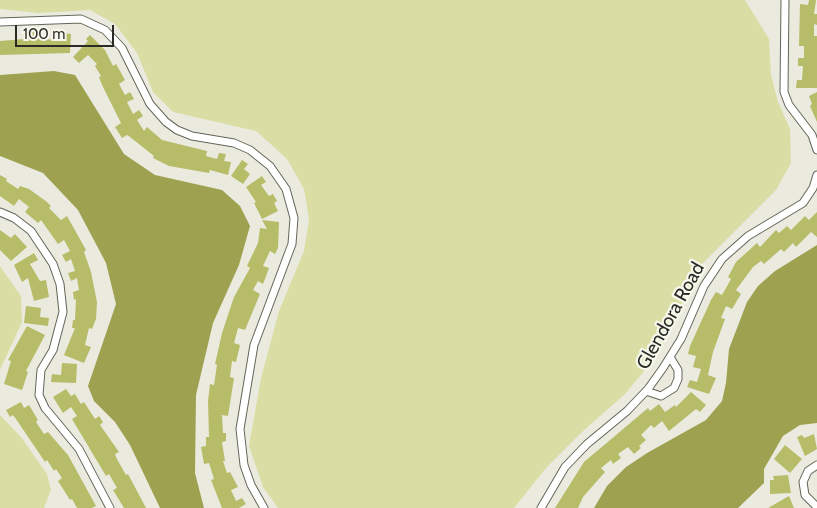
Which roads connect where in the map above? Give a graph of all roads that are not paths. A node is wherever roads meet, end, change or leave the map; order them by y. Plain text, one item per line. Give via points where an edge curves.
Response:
1 (785, 0) edge
2 (0, 22) edge
3 (817, 150) edge
4 (816, 180) edge
5 (0, 212) edge
6 (670, 357) junction
7 (646, 392) junction
8 (817, 465) edge
9 (817, 507) edge
10 (110, 508) edge
11 (264, 508) edge
12 (541, 508) edge

1 - 3 street via 784,92 789,105 812,135
2 - 11 street via 81,19 105,30 122,48 150,104 166,122 192,136 234,143 250,150 270,166 286,189 294,218 292,244 254,345 240,429 250,485
4 - 6 street, Glendora Road via 802,203 748,236 722,259 704,286
5 - 10 street via 31,231 53,264 60,284 63,312 53,350 41,370 39,395 45,408 79,450
6 - 7 street, Glendora Road
6 - 7 street via 678,370 674,388 661,396
7 - 12 street, Glendora Road via 575,455
8 - 9 street via 805,474 803,486 807,497

